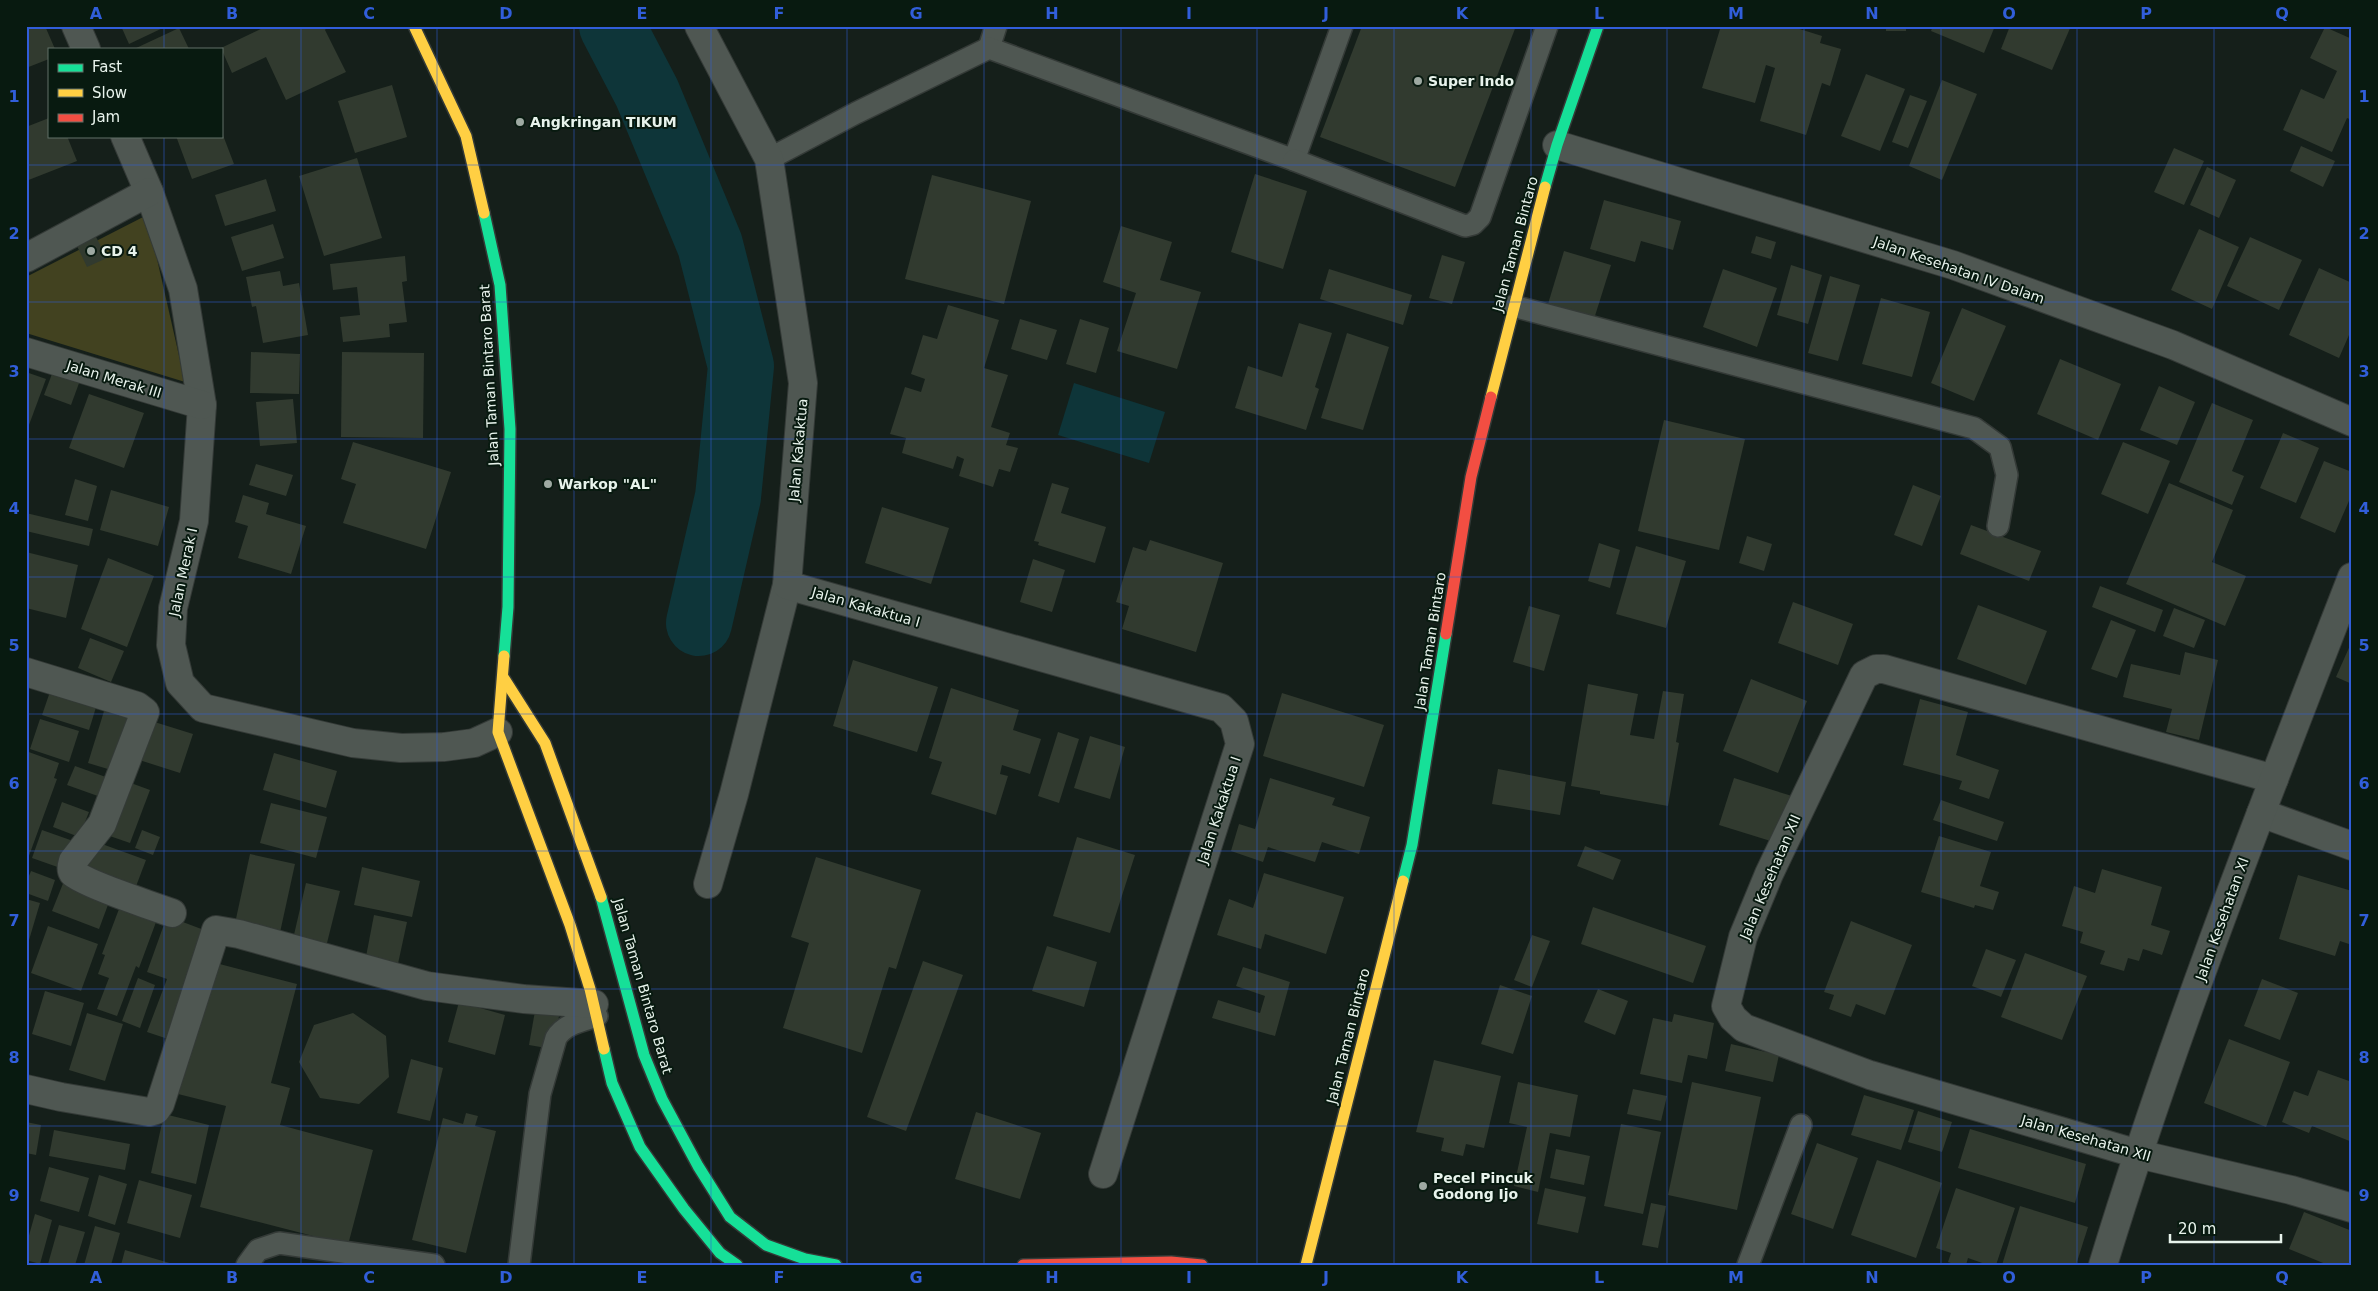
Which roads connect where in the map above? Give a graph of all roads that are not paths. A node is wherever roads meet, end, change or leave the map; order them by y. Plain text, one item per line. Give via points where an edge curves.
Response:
1 (76, 26) edge
2 (414, 26) edge
3 (699, 26) edge
4 (996, 26) edge
5 (1547, 26) edge
6 (1598, 26) edge
7 (1335, 29) edge
8 (86, 48) edge
9 (989, 48) junction
10 (126, 138) edge
11 (1557, 145) junction
12 (776, 155) junction
13 (1294, 160) junction
14 (149, 192) junction
15 (26, 258) edge
16 (1513, 306) junction
17 (26, 352) edge
18 (202, 405) junction
19 (2352, 422) edge
20 (1998, 526) dead end
21 (2352, 577) edge
22 (787, 585) junction
23 (26, 672) edge
24 (503, 677) junction
25 (498, 732) junction
26 (2274, 779) junction
27 (2261, 813) junction
28 (2352, 846) edge
29 (708, 884) dead end
30 (172, 913) dead end
31 (593, 1003) junction
32 (26, 1089) edge
33 (1801, 1125) dead end
34 (2138, 1154) junction
35 (1103, 1174) dead end
36 (2352, 1208) edge
37 (1171, 1263) edge
38 (248, 1265) edge
39 (434, 1265) edge
40 (519, 1265) edge
41 (737, 1265) edge
42 (836, 1265) edge
43 (1023, 1265) edge
44 (1202, 1265) edge
45 (1306, 1265) edge
46 (1748, 1265) edge
47 (2103, 1265) edge

1 - 8 street
2 - 24 street, Jalan Taman Bintaro Barat via 466,136 500,284 510,429 508,607
3 - 12 street, Jalan Kakaktua
4 - 9 lane
5 - 13 lane via 1480,217 1473,224 1465,226
6 - 11 street, Jalan Taman Bintaro
7 - 13 lane
9 - 12 lane
9 - 13 lane
10 - 14 street, Jalan Merak I
11 - 16 street, Jalan Taman Bintaro
11 - 19 street, Jalan Kesehatan IV Dalam via 1953,265 2173,345
12 - 22 street, Jalan Kakaktua via 803,383
14 - 15 street
14 - 18 street, Jalan Merak I via 183,289
16 - 20 lane via 1974,428 2000,448 2008,475
16 - 45 street, Jalan Taman Bintaro via 1471,477 1412,845
17 - 18 street, Jalan Merak III
18 - 25 street, Jalan Merak I via 194,521 172,608 171,645 180,683 203,708 353,743 401,748 444,747 474,743
21 - 26 street, Jalan Kesehatan XI
22 - 29 street, Jalan Kakaktua
22 - 35 street, Jalan Kakaktua I via 1220,708 1234,721 1240,744
23 - 30 street via 137,706 145,712 102,824 71,868 73,874 87,881
24 - 25 street, Jalan Taman Bintaro Barat
24 - 42 street, Jalan Taman Bintaro Barat via 545,743 605,908 644,1054 662,1099 702,1173 730,1217 766,1245 805,1259
25 - 31 street, Jalan Taman Bintaro Barat via 550,868
26 - 27 street, Jalan Kesehatan XI
26 - 34 street, Jalan Kesehatan XII via 1876,669 1864,675 1847,708 1769,874 1744,937 1726,1006 1744,1028 1870,1075
27 - 28 street
27 - 34 street, Jalan Kesehatan XI
31 - 32 street via 524,999 427,986 216,930 156,1110 149,1112
31 - 40 lane via 560,1031 540,1094
31 - 41 street, Jalan Taman Bintaro Barat via 612,1083 640,1147 720,1253
33 - 46 lane
34 - 36 street, Jalan Kesehatan XII
34 - 47 street, Jalan Kesehatan XI
37 - 43 street
37 - 44 street
38 - 39 lane via 258,1250 279,1243

